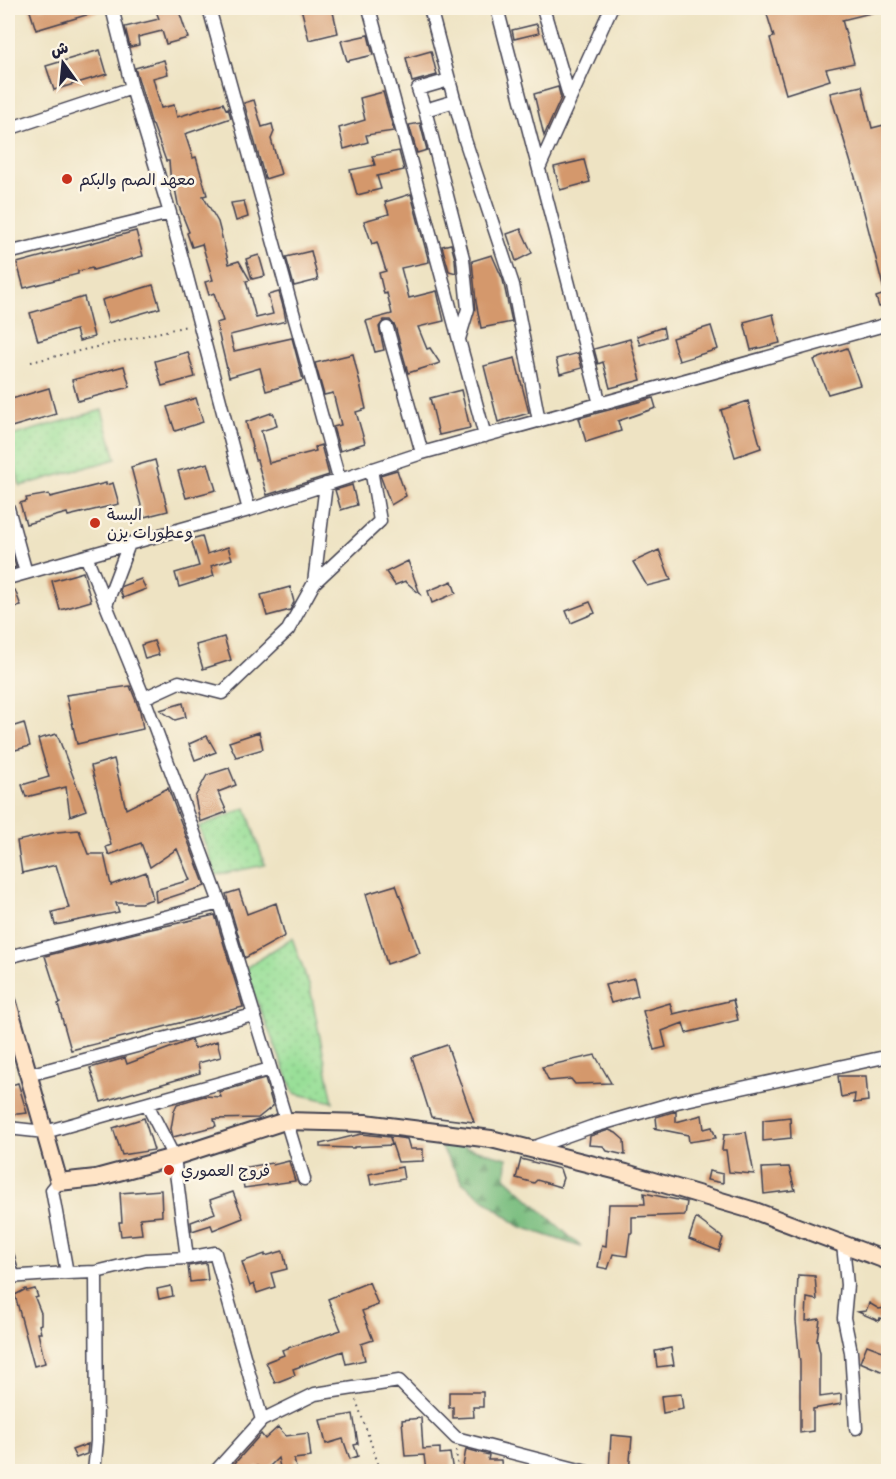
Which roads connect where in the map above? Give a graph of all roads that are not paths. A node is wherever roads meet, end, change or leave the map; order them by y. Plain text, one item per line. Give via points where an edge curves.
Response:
1 (112, 8) edge
2 (209, 8) edge
3 (369, 8) edge
4 (430, 8) edge
5 (496, 8) edge
6 (543, 8) edge
7 (610, 8) edge
8 (449, 80) junction
9 (132, 88) junction
10 (570, 99) junction
11 (455, 101) junction
12 (425, 110) junction
13 (8, 129) edge
14 (539, 168) junction
15 (170, 213) junction
16 (8, 253) edge
17 (888, 324) edge
18 (387, 328) dead end
19 (459, 340) junction
20 (600, 404) junction
21 (539, 421) junction
22 (485, 436) junction
23 (422, 453) junction
24 (371, 469) junction
25 (339, 479) junction
26 (326, 484) junction
27 (8, 508) edge
28 (249, 510) junction
29 (129, 544) junction
30 (86, 556) junction
31 (26, 573) junction
32 (8, 578) edge
33 (314, 583) junction
34 (106, 605) junction
35 (144, 698) junction
36 (220, 903) junction
37 (8, 957) edge
38 (8, 1003) edge
39 (253, 1015) junction
40 (880, 1058) dead end
41 (270, 1069) junction
42 (28, 1075) junction
43 (147, 1104) junction
44 (285, 1121) junction
45 (8, 1128) edge
46 (45, 1132) junction
47 (529, 1149) junction
48 (174, 1157) junction
49 (304, 1179) dead end
50 (59, 1182) junction
51 (843, 1244) junction
52 (8, 1257) edge
53 (186, 1257) junction
54 (888, 1261) edge
55 (96, 1272) junction
56 (67, 1273) junction
57 (10, 1277) edge
58 (262, 1420) junction
59 (856, 1428) dead end
60 (94, 1472) edge
61 (215, 1472) edge
62 (587, 1472) edge

1 - 9 street
2 - 25 street
3 - 19 street
4 - 8 street
5 - 14 street
6 - 10 street
7 - 10 street
8 - 11 street
8 - 12 street via 417,89
9 - 13 street
9 - 15 street
10 - 14 street
11 - 12 street
11 - 21 street via 513,285
12 - 19 street via 464,258 468,309
14 - 20 street
15 - 16 street
15 - 28 street
17 - 20 street
18 - 23 street
19 - 22 street
20 - 21 street
21 - 22 street
22 - 23 street
23 - 24 street
24 - 25 street
24 - 33 street via 380,520
25 - 26 street
26 - 28 street
26 - 33 street
27 - 31 street
28 - 29 street
29 - 30 street
29 - 34 street
30 - 31 street
30 - 34 street
31 - 32 street
33 - 35 street via 288,630 222,693 179,682
34 - 35 street
35 - 36 street
36 - 37 street
36 - 39 street
38 - 42 street
39 - 41 street
39 - 42 street
40 - 47 street via 677,1102
41 - 43 street
41 - 44 street
42 - 46 street
43 - 46 street
43 - 48 street
44 - 47 street via 365,1123 491,1139
44 - 48 street
44 - 49 street
45 - 46 street
46 - 50 street
47 - 51 street via 755,1211
48 - 50 street via 96,1178
48 - 53 street
50 - 56 street via 52,1190
51 - 54 street
51 - 59 street via 847,1286 844,1318
52 - 57 street
53 - 55 street via 146,1260
53 - 58 street via 215,1253
55 - 56 street
55 - 60 street
56 - 57 street
58 - 61 street
58 - 62 street via 315,1394 399,1381 456,1438

